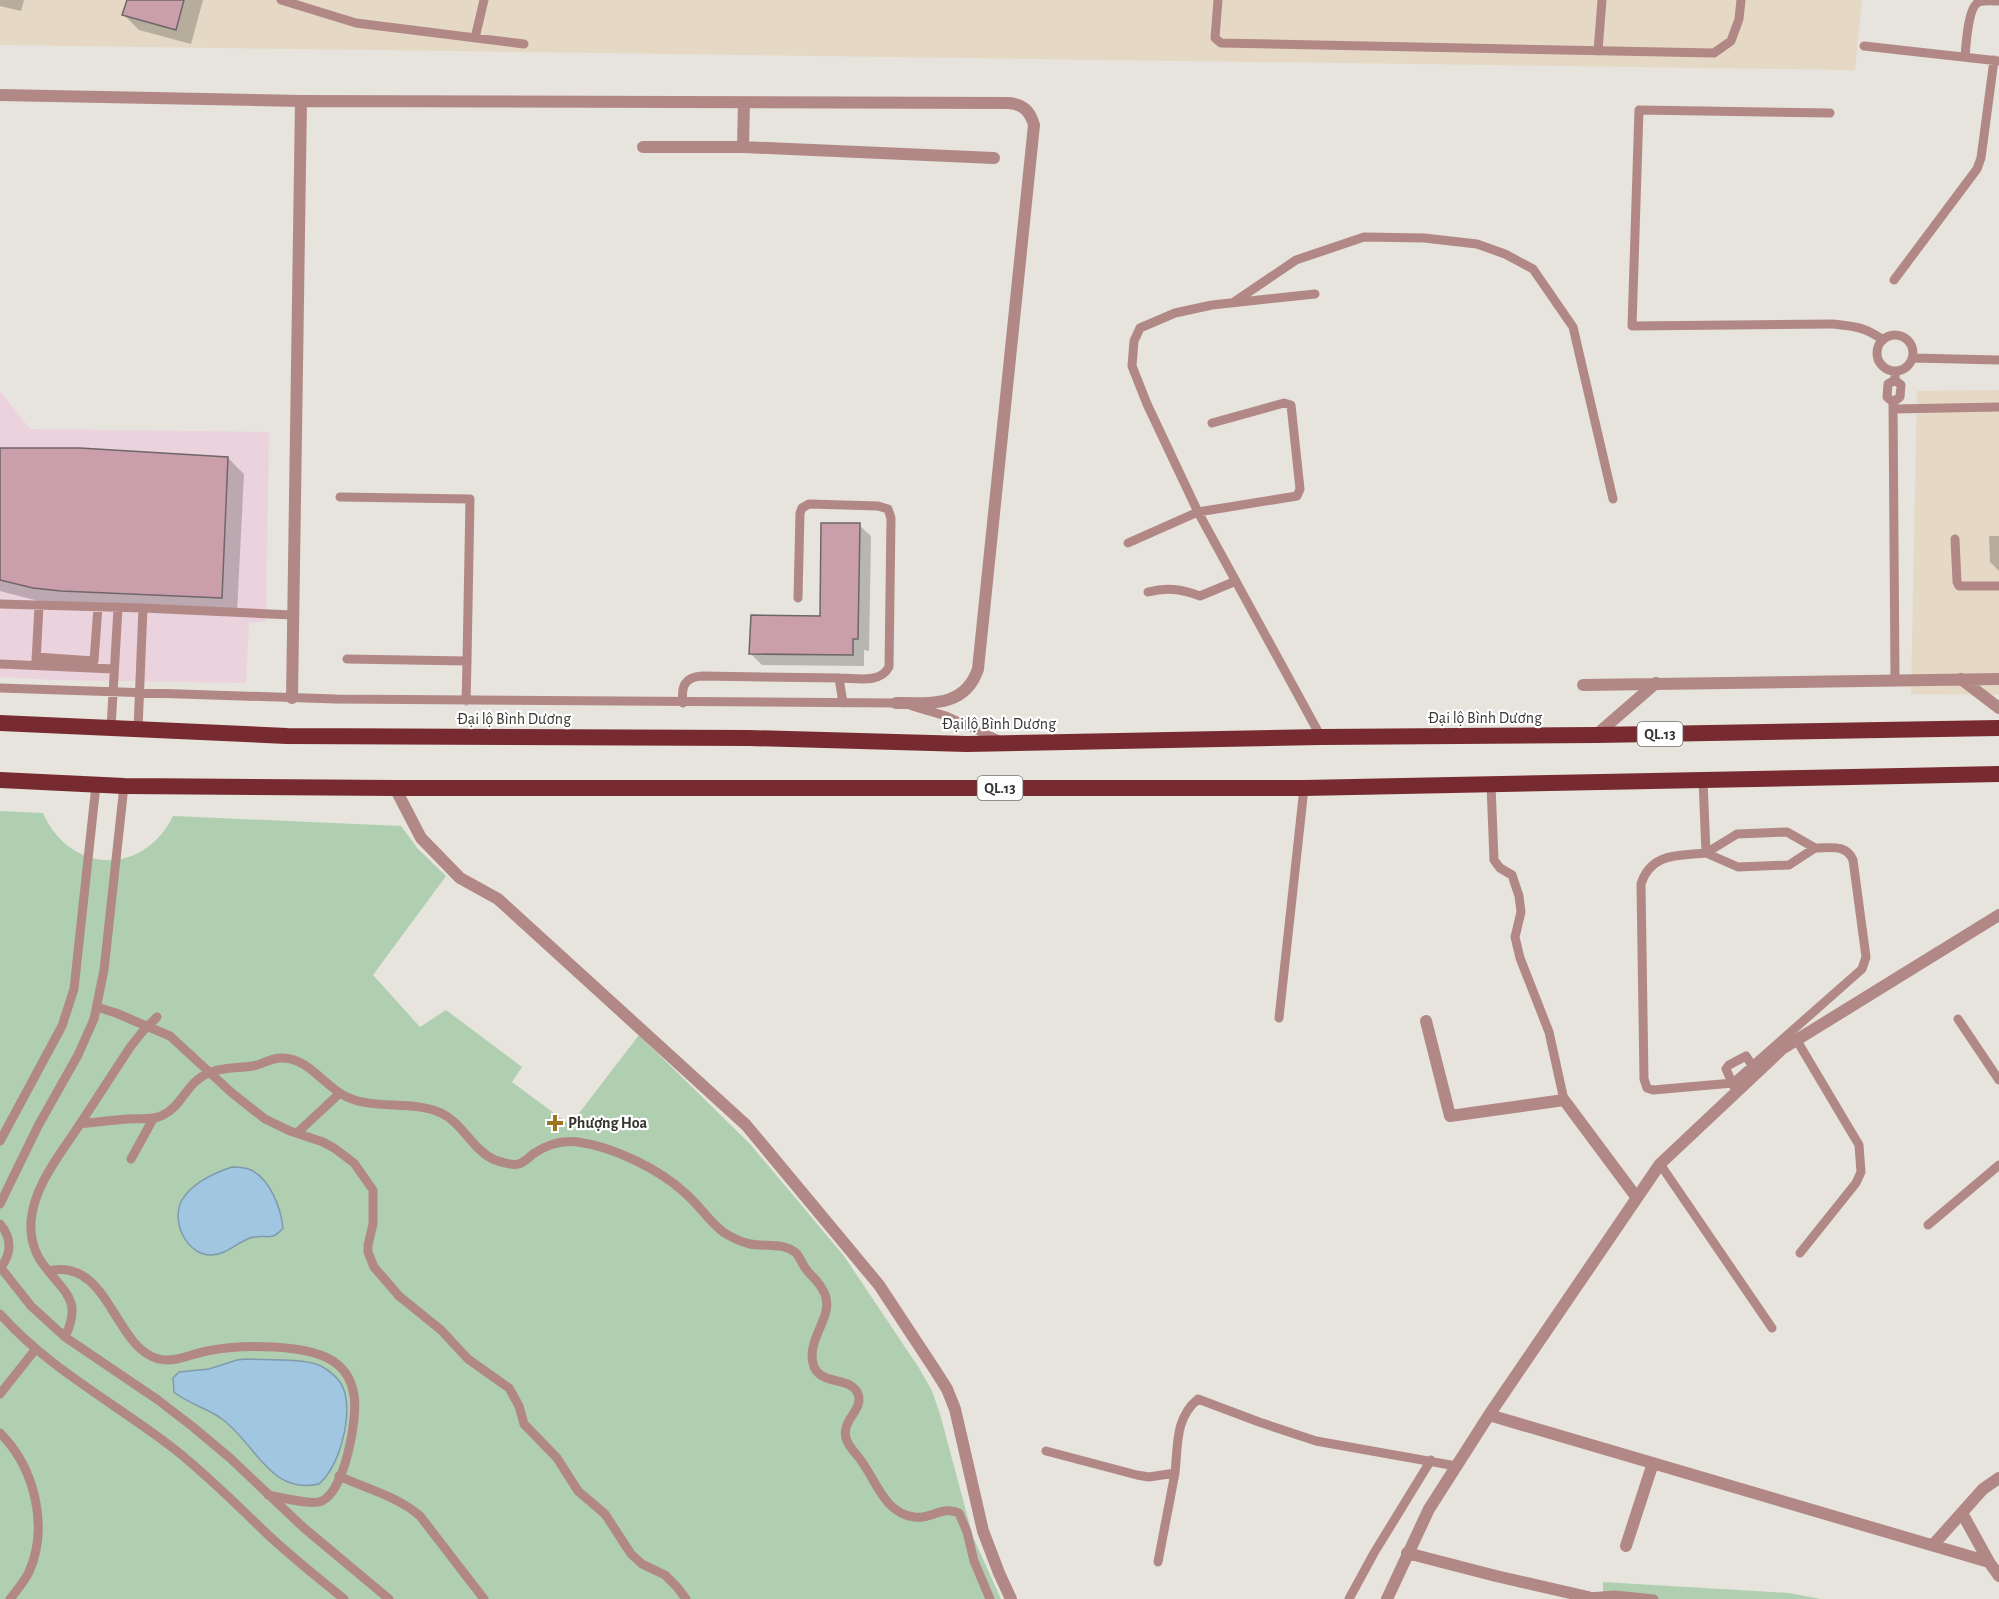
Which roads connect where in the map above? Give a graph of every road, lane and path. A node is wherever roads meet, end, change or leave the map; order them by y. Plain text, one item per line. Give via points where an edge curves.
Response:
1 (281, 0) edge
2 (484, 0) edge
3 (1218, 0) edge
4 (1602, 0) edge
5 (1741, 0) edge
6 (1999, 1) edge
7 (475, 38) junction
8 (524, 44) dead end
9 (1864, 46) dead end
10 (1598, 51) junction
11 (1965, 57) junction
12 (1996, 60) edge
13 (0, 95) edge
14 (301, 100) junction
15 (744, 102) junction
16 (1830, 113) dead end
17 (643, 147) dead end
18 (743, 147) junction
19 (994, 158) dead end
20 (1893, 280) dead end
21 (1315, 294) dead end
22 (1232, 303) junction
23 (1883, 340) junction
24 (1912, 358) junction
25 (1999, 360) edge
26 (1895, 376) junction
27 (1893, 405) junction
28 (1999, 407) edge
29 (1212, 423) dead end
30 (340, 497) dead end
31 (1613, 500) dead end
32 (1198, 512) junction
33 (1956, 539) dead end
34 (1128, 543) dead end
35 (1236, 581) junction
36 (1999, 586) edge
37 (1148, 592) dead end
38 (798, 598) dead end
39 (0, 604) edge
40 (39, 606) junction
41 (98, 607) junction
42 (118, 608) junction
43 (143, 608) junction
44 (292, 615) junction
45 (347, 659) dead end
46 (466, 661) junction
47 (36, 662) junction
48 (0, 664) edge
49 (114, 669) junction
50 (839, 678) junction
51 (1895, 679) junction
52 (1999, 679) edge
53 (1961, 680) junction
54 (1656, 683) junction
55 (1583, 685) dead end
56 (0, 688) edge
57 (113, 692) junction
58 (140, 693) junction
59 (292, 698) junction
60 (466, 701) junction
61 (683, 703) junction
62 (843, 703) junction
63 (898, 703) junction
64 (1999, 708) edge
65 (0, 723) edge
66 (111, 728) junction
67 (1999, 728) edge
68 (138, 729) junction
69 (1596, 735) junction
70 (1321, 737) junction
71 (1011, 743) junction
72 (1999, 774) edge
73 (0, 780) edge
74 (1703, 780) junction
75 (96, 785) junction
76 (1491, 785) junction
77 (124, 786) junction
78 (394, 788) junction
79 (1304, 788) junction
80 (1815, 848) junction
81 (1706, 853) junction
82 (1999, 915) edge
83 (97, 1007) junction
84 (157, 1017) dead end
85 (1279, 1018) dead end
86 (1958, 1019) dead end
87 (1425, 1021) dead end
88 (148, 1025) junction
89 (1796, 1039) junction
90 (1755, 1069) junction
91 (210, 1072) junction
92 (1999, 1080) edge
93 (1734, 1087) junction
94 (340, 1093) junction
95 (1564, 1100) junction
96 (153, 1119) junction
97 (80, 1124) junction
98 (297, 1133) junction
99 (0, 1141) edge
100 (131, 1158) dead end
101 (1660, 1164) junction
102 (1999, 1165) edge
103 (1637, 1198) junction
104 (0, 1204) edge
105 (0, 1224) edge
106 (1928, 1225) dead end
107 (1800, 1253) dead end
108 (0, 1268) edge
109 (48, 1271) junction
110 (0, 1314) edge
111 (1772, 1328) dead end
112 (64, 1337) junction
113 (35, 1350) junction
114 (0, 1394) edge
115 (1489, 1415) junction
116 (0, 1433) edge
117 (1046, 1451) dead end
118 (1431, 1460) junction
119 (1653, 1463) junction
120 (1456, 1466) junction
121 (1175, 1473) junction
122 (339, 1476) junction
123 (1999, 1478) edge
124 (268, 1495) junction
125 (1962, 1513) junction
126 (1933, 1545) junction
127 (1626, 1546) dead end
128 (1407, 1553) junction
129 (1158, 1562) dead end
130 (1989, 1562) junction
131 (1999, 1576) edge
132 (1588, 1598) edge
133 (10, 1599) edge
134 (344, 1599) edge
135 (389, 1599) edge
136 (484, 1599) edge
137 (686, 1599) edge
138 (990, 1599) edge
139 (1011, 1599) edge
140 (1349, 1599) edge
141 (1387, 1599) edge
142 (1654, 1599) edge

1 - 7 lane via 356,23
2 - 7 lane
3 - 10 lane via 1215,38 1221,43
4 - 10 lane
5 - 10 lane via 1731,41 1714,52
6 - 11 lane via 1974,6
7 - 8 lane
9 - 11 lane
11 - 12 lane
12 - 20 lane via 1977,169
13 - 14 street
14 - 15 street
14 - 44 street
15 - 18 street
15 - 63 street via 1018,103 1032,116 978,669 967,688 949,700
16 - 23 lane via 1639,110 1632,326 1832,324 1870,331
17 - 18 street
18 - 19 street
21 - 22 lane
22 - 31 lane via 1296,260 1364,237 1477,244 1505,254 1533,269 1573,327
22 - 32 lane via 1174,313 1140,328 1134,341 1132,366
23 - 24 lane via 1893,336 1904,338 1912,347
23 - 26 lane via 1877,351 1880,363
24 - 25 lane
24 - 26 lane
26 - 27 lane via 1888,384 1887,397
27 - 28 lane
27 - 51 lane
29 - 32 lane via 1284,403 1291,405 1300,489 1296,496
30 - 46 lane via 470,499
32 - 34 lane
32 - 35 lane
33 - 36 lane via 1959,586
35 - 37 lane via 1200,596 1182,589
35 - 70 lane
38 - 50 lane via 802,508 809,504 888,509 890,667 886,674 875,678
39 - 40 lane
40 - 41 lane
40 - 47 lane
41 - 42 lane
41 - 47 lane via 94,661
42 - 43 lane
42 - 49 lane
43 - 44 lane
43 - 58 lane
44 - 59 street
45 - 46 lane
46 - 60 lane
47 - 48 lane
47 - 49 lane
49 - 57 lane
50 - 61 lane via 695,676 683,684
50 - 62 lane
51 - 53 street
51 - 54 street
52 - 53 street
53 - 64 street
54 - 55 street
54 - 69 street
56 - 57 lane
57 - 58 lane
57 - 66 lane
58 - 59 lane
58 - 68 lane
59 - 60 lane
60 - 61 lane
61 - 62 lane
62 - 63 lane
63 - 71 lane via 946,716
65 - 66 highway, Đại lộ Bình Dương / QL.13
66 - 68 highway, Đại lộ Bình Dương / QL.13
67 - 69 highway, Đại lộ Bình Dương / QL.13
68 - 71 highway, Đại lộ Bình Dương / QL.13 via 287,736
69 - 70 highway, Đại lộ Bình Dương / QL.13
70 - 71 highway, Đại lộ Bình Dương / QL.13
72 - 74 highway, QL.13
73 - 75 highway, QL.13
74 - 76 highway, QL.13
74 - 81 lane
75 - 77 highway, QL.13
75 - 99 lane via 74,988 62,1026
76 - 79 highway, QL.13
76 - 95 lane via 1494,860 1512,875 1520,896 1515,937 1549,1032
77 - 78 highway, QL.13
77 - 83 lane
78 - 79 highway, QL.13
78 - 139 street via 421,837 460,878 498,899 746,1125 879,1285 941,1380 955,1409 983,1530
79 - 85 lane
80 - 81 lane via 1788,865 1738,867
80 - 81 lane via 1787,832 1737,834
80 - 90 lane via 1843,849 1854,860 1865,964
81 - 93 lane via 1660,859 1642,879 1644,1083 1653,1090
82 - 89 street
83 - 88 lane
83 - 104 lane via 82,1046
84 - 88 lane
86 - 92 lane
87 - 95 street via 1450,1116
88 - 91 lane via 180,1044
88 - 97 lane
89 - 90 street
89 - 107 lane via 1859,1146 1861,1172 1856,1184
90 - 93 street
90 - 93 lane via 1745,1056 1727,1066
91 - 94 lane via 287,1058 308,1067
91 - 96 lane via 194,1083 173,1109
91 - 98 lane via 266,1119
93 - 101 street
94 - 98 lane
94 - 138 lane via 359,1101 438,1111 490,1158 509,1164 519,1164 539,1150 561,1142 603,1148 666,1177 723,1232 751,1244 778,1245 796,1253 826,1297 826,1312 812,1354 815,1368 825,1378 850,1385 858,1393 858,1405 845,1427 847,1442 897,1511 913,1517 948,1509 959,1513
95 - 103 street
96 - 97 lane
96 - 100 lane
97 - 109 lane via 45,1179 32,1218 36,1252
98 - 137 lane via 340,1151 368,1181 374,1203 368,1252 388,1284 468,1359 509,1388 524,1424 557,1458 578,1491 605,1514 631,1554 665,1575
101 - 103 street
101 - 111 lane
102 - 106 lane
103 - 115 street
105 - 108 lane via 10,1246
108 - 112 lane via 31,1306
109 - 112 lane via 61,1283 70,1301 71,1319
109 - 122 lane via 78,1274 92,1283 137,1347 159,1360 264,1346 325,1357 336,1363 349,1379 354,1397 349,1451
110 - 113 lane
112 - 124 lane via 167,1407
113 - 114 lane
113 - 134 lane via 175,1450
115 - 119 street
115 - 120 street
116 - 133 lane via 26,1471 36,1505 38,1535 33,1561
117 - 121 lane via 1137,1475
118 - 120 lane
118 - 121 lane via 1316,1441 1198,1399 1188,1408 1180,1427
118 - 140 lane
119 - 126 street
119 - 127 street
120 - 128 street
121 - 129 lane
122 - 124 lane via 320,1502
122 - 136 lane via 411,1508
123 - 125 street via 1983,1489
124 - 135 lane
125 - 126 street
125 - 130 street
126 - 130 street
128 - 132 street
128 - 141 street
130 - 131 street
132 - 142 lane via 1615,1595

